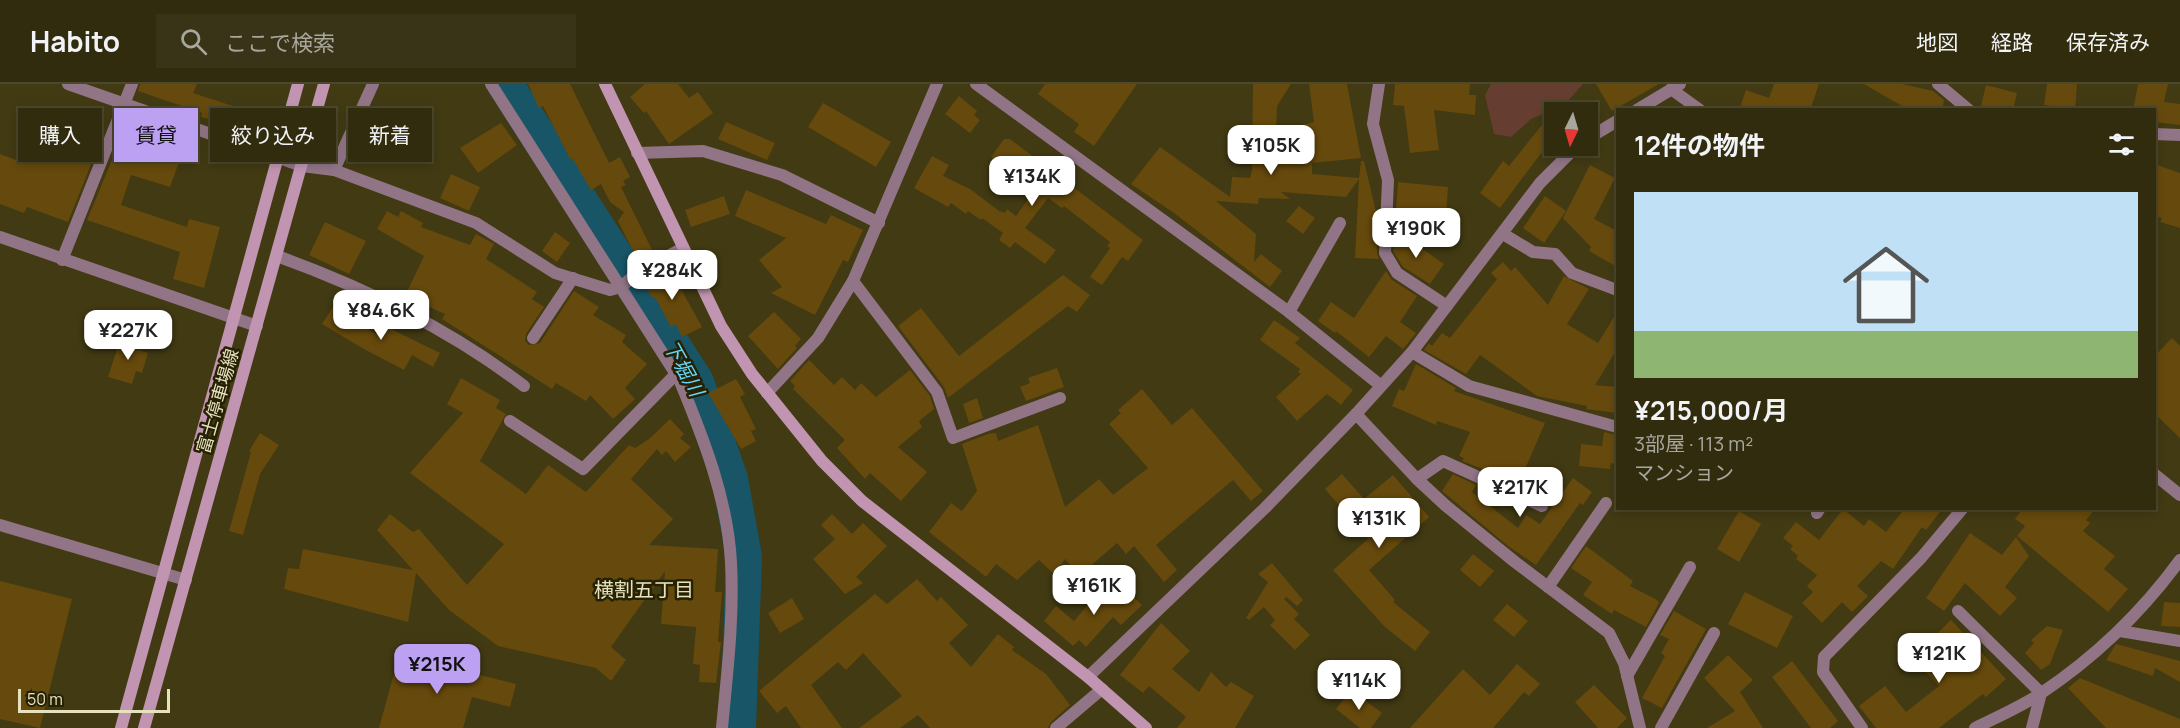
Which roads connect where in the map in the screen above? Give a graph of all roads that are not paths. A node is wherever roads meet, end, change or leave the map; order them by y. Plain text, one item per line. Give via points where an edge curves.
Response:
1 (68, 84) edge
2 (132, 84) edge
3 (298, 84) edge
4 (324, 84) edge
5 (373, 84) edge
6 (491, 84) edge
7 (605, 84) edge
8 (937, 84) edge
9 (976, 84) edge
10 (1379, 84) edge
11 (1938, 84) edge
12 (1675, 87) edge
13 (125, 103) junction
14 (291, 108) edge
15 (1640, 108) edge
16 (1698, 108) edge
17 (1967, 108) edge
18 (1616, 122) edge
19 (1598, 132) edge
20 (210, 133) edge
21 (2156, 134) edge
22 (2180, 135) edge
23 (637, 153) junction
24 (1567, 156) edge
25 (274, 162) edge
26 (292, 162) edge
27 (302, 166) junction
28 (334, 170) junction
29 (879, 223) junction
30 (1340, 223) dead end
31 (1503, 234) junction
32 (0, 237) edge
33 (683, 248) junction
34 (277, 256) junction
35 (62, 260) junction
36 (573, 278) junction
37 (853, 281) junction
38 (621, 287) junction
39 (1616, 290) edge
40 (1446, 306) junction
41 (1289, 312) junction
42 (235, 318) junction
43 (257, 326) junction
44 (533, 338) dead end
45 (1412, 352) junction
46 (676, 374) junction
47 (1380, 385) junction
48 (524, 386) dead end
49 (766, 393) junction
50 (1060, 398) dead end
51 (1356, 414) junction
52 (510, 421) dead end
53 (1616, 427) edge
54 (2156, 476) edge
55 (1417, 479) junction
56 (2180, 495) edge
57 (1606, 503) dead end
58 (1542, 506) dead end
59 (1960, 510) edge
60 (0, 525) edge
61 (2180, 560) edge
62 (1690, 567) dead end
63 (164, 573) junction
64 (186, 580) junction
65 (1548, 587) junction
66 (1958, 611) dead end
67 (2120, 631) junction
68 (1714, 633) dead end
69 (2180, 641) edge
70 (1627, 676) junction
71 (1088, 677) junction
72 (1102, 689) junction
73 (2041, 693) junction
74 (1142, 727) edge
75 (121, 728) edge
76 (144, 728) edge
77 (722, 728) edge
78 (1056, 728) edge
79 (1640, 728) edge
80 (1661, 728) edge
81 (1862, 728) edge
82 (1975, 728) edge
83 (2031, 728) edge

1 - 13 street
2 - 13 street
3 - 14 main road, 富士停車場線
4 - 27 main road, 富士停車場線
5 - 28 street
6 - 38 street
7 - 23 main road
8 - 29 street
9 - 41 street
10 - 40 street via 1373,124 1388,180 1385,253 1397,273
11 - 17 street
12 - 15 street
12 - 16 street
13 - 20 street
13 - 35 street
18 - 19 street
21 - 22 street
23 - 29 street via 703,151 782,175
23 - 33 main road
24 - 31 street via 1540,183
25 - 42 main road, 富士停車場線
26 - 27 street
27 - 28 street
27 - 34 main road, 富士停車場線
28 - 36 street via 476,223 555,273
29 - 37 street
30 - 41 street
31 - 39 street via 1533,252 1555,254 1572,273
31 - 40 street
32 - 35 street
33 - 38 street via 637,273
33 - 49 main road via 721,326
34 - 43 main road, 富士停車場線
34 - 48 street via 336,277 428,325
35 - 42 street
36 - 38 street via 610,290
36 - 44 street
37 - 49 street via 818,338
37 - 50 street via 937,392 953,438
38 - 46 street
40 - 45 street
41 - 47 street
42 - 43 street
42 - 63 main road, 富士停車場線
43 - 64 main road, 富士停車場線
45 - 47 street
45 - 53 street via 1468,386
46 - 52 street via 583,469
46 - 77 street via 696,421 725,515 731,563 729,657
47 - 51 street
49 - 71 main road via 822,461 862,501
51 - 55 street
51 - 71 street via 1265,508
54 - 56 street
55 - 58 street via 1443,462
55 - 65 street
57 - 65 street
59 - 81 street via 1921,558 1824,657 1822,672
60 - 63 street
61 - 67 street
62 - 70 street
63 - 64 street
63 - 75 main road, 富士停車場線
64 - 76 main road, 富士停車場線
65 - 70 street via 1609,633
66 - 73 street
67 - 69 street
67 - 73 street
68 - 80 street
70 - 79 street
71 - 72 main road
72 - 74 main road
72 - 78 street
73 - 82 street
73 - 83 street

